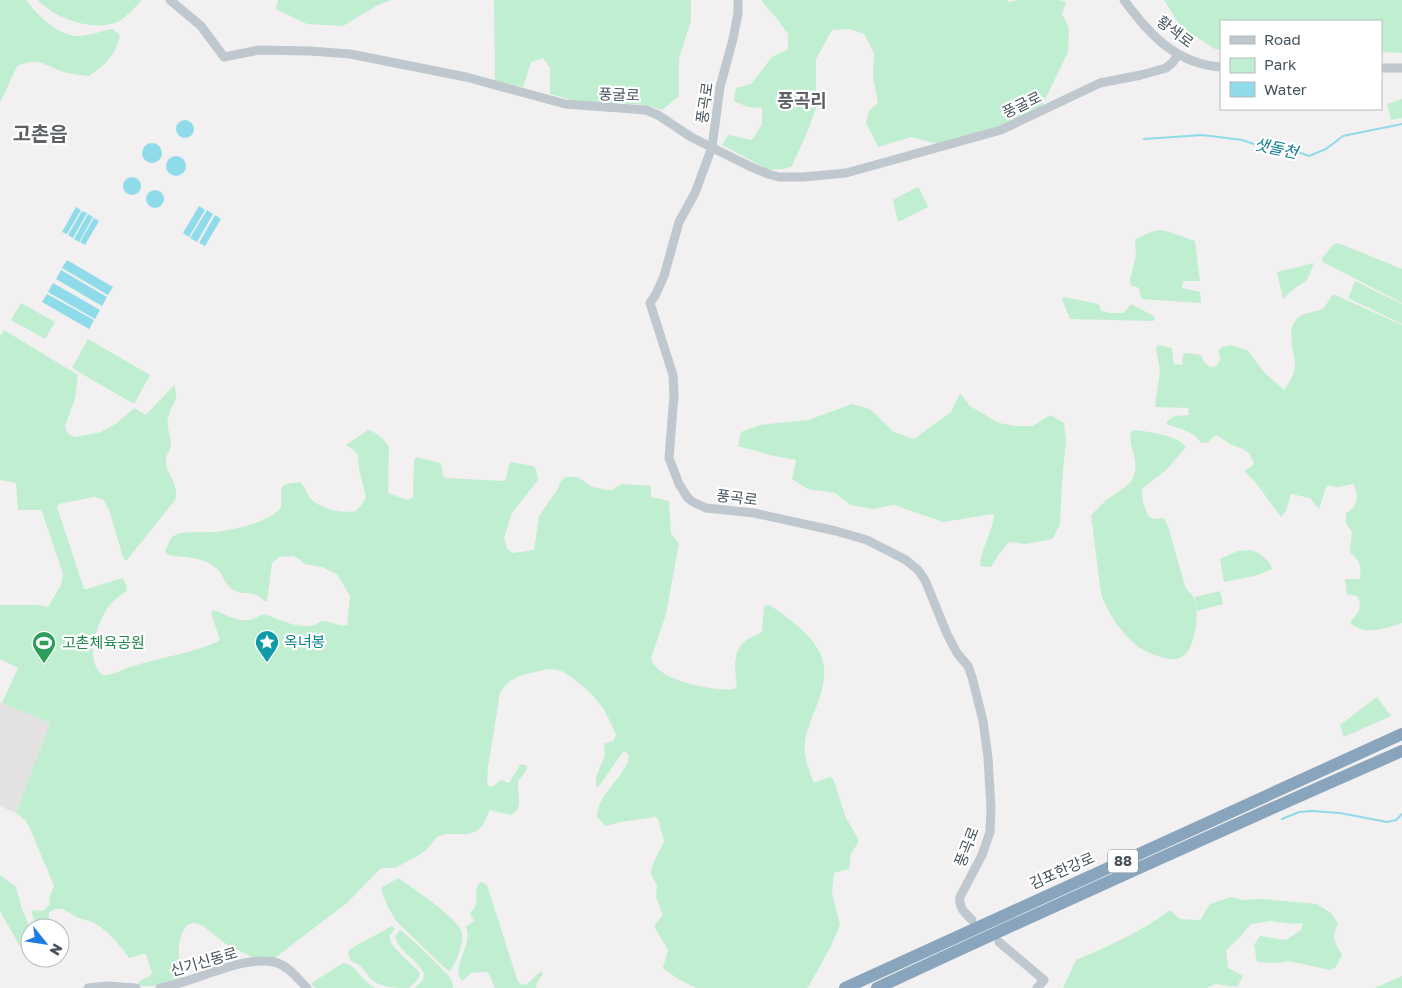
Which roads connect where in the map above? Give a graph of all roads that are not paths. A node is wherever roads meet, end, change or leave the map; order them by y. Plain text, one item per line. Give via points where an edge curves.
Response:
1 (170, 0) edge
2 (738, 0) edge
3 (1124, 0) edge
4 (1178, 55) junction
5 (1220, 67) edge
6 (1382, 68) edge
7 (1402, 68) edge
8 (712, 147) junction
9 (1402, 734) edge
10 (1402, 751) edge
11 (972, 920) dead end
12 (999, 942) dead end
13 (88, 988) edge
14 (136, 988) edge
15 (160, 988) edge
16 (307, 988) edge
17 (845, 988) edge
18 (876, 988) edge
19 (1037, 988) edge

1 - 8 street, 풍굴로 via 201,26 224,57 259,50 367,56 466,77 564,104 646,110
2 - 8 street, 풍곡로 via 733,39 720,87
3 - 4 street, 황색로 via 1147,30
4 - 5 street, 황색로 via 1204,65
4 - 8 street, 풍굴로 via 1166,68 1100,83 1001,130 846,173 779,176 754,169
6 - 7 street
8 - 11 street, 풍곡로 via 695,193 679,222 664,276 650,303 673,375 669,452 672,465 683,491 699,506 754,513 848,534 900,556 922,575 947,634 970,670 983,721 988,758 990,832 959,902
9 - 17 highway, 김포한강로 / 88
10 - 18 highway, 김포한강로 / 88
12 - 19 street via 1044,980
13 - 14 street
15 - 16 street, 신기신동로 via 230,967 273,962 286,968

